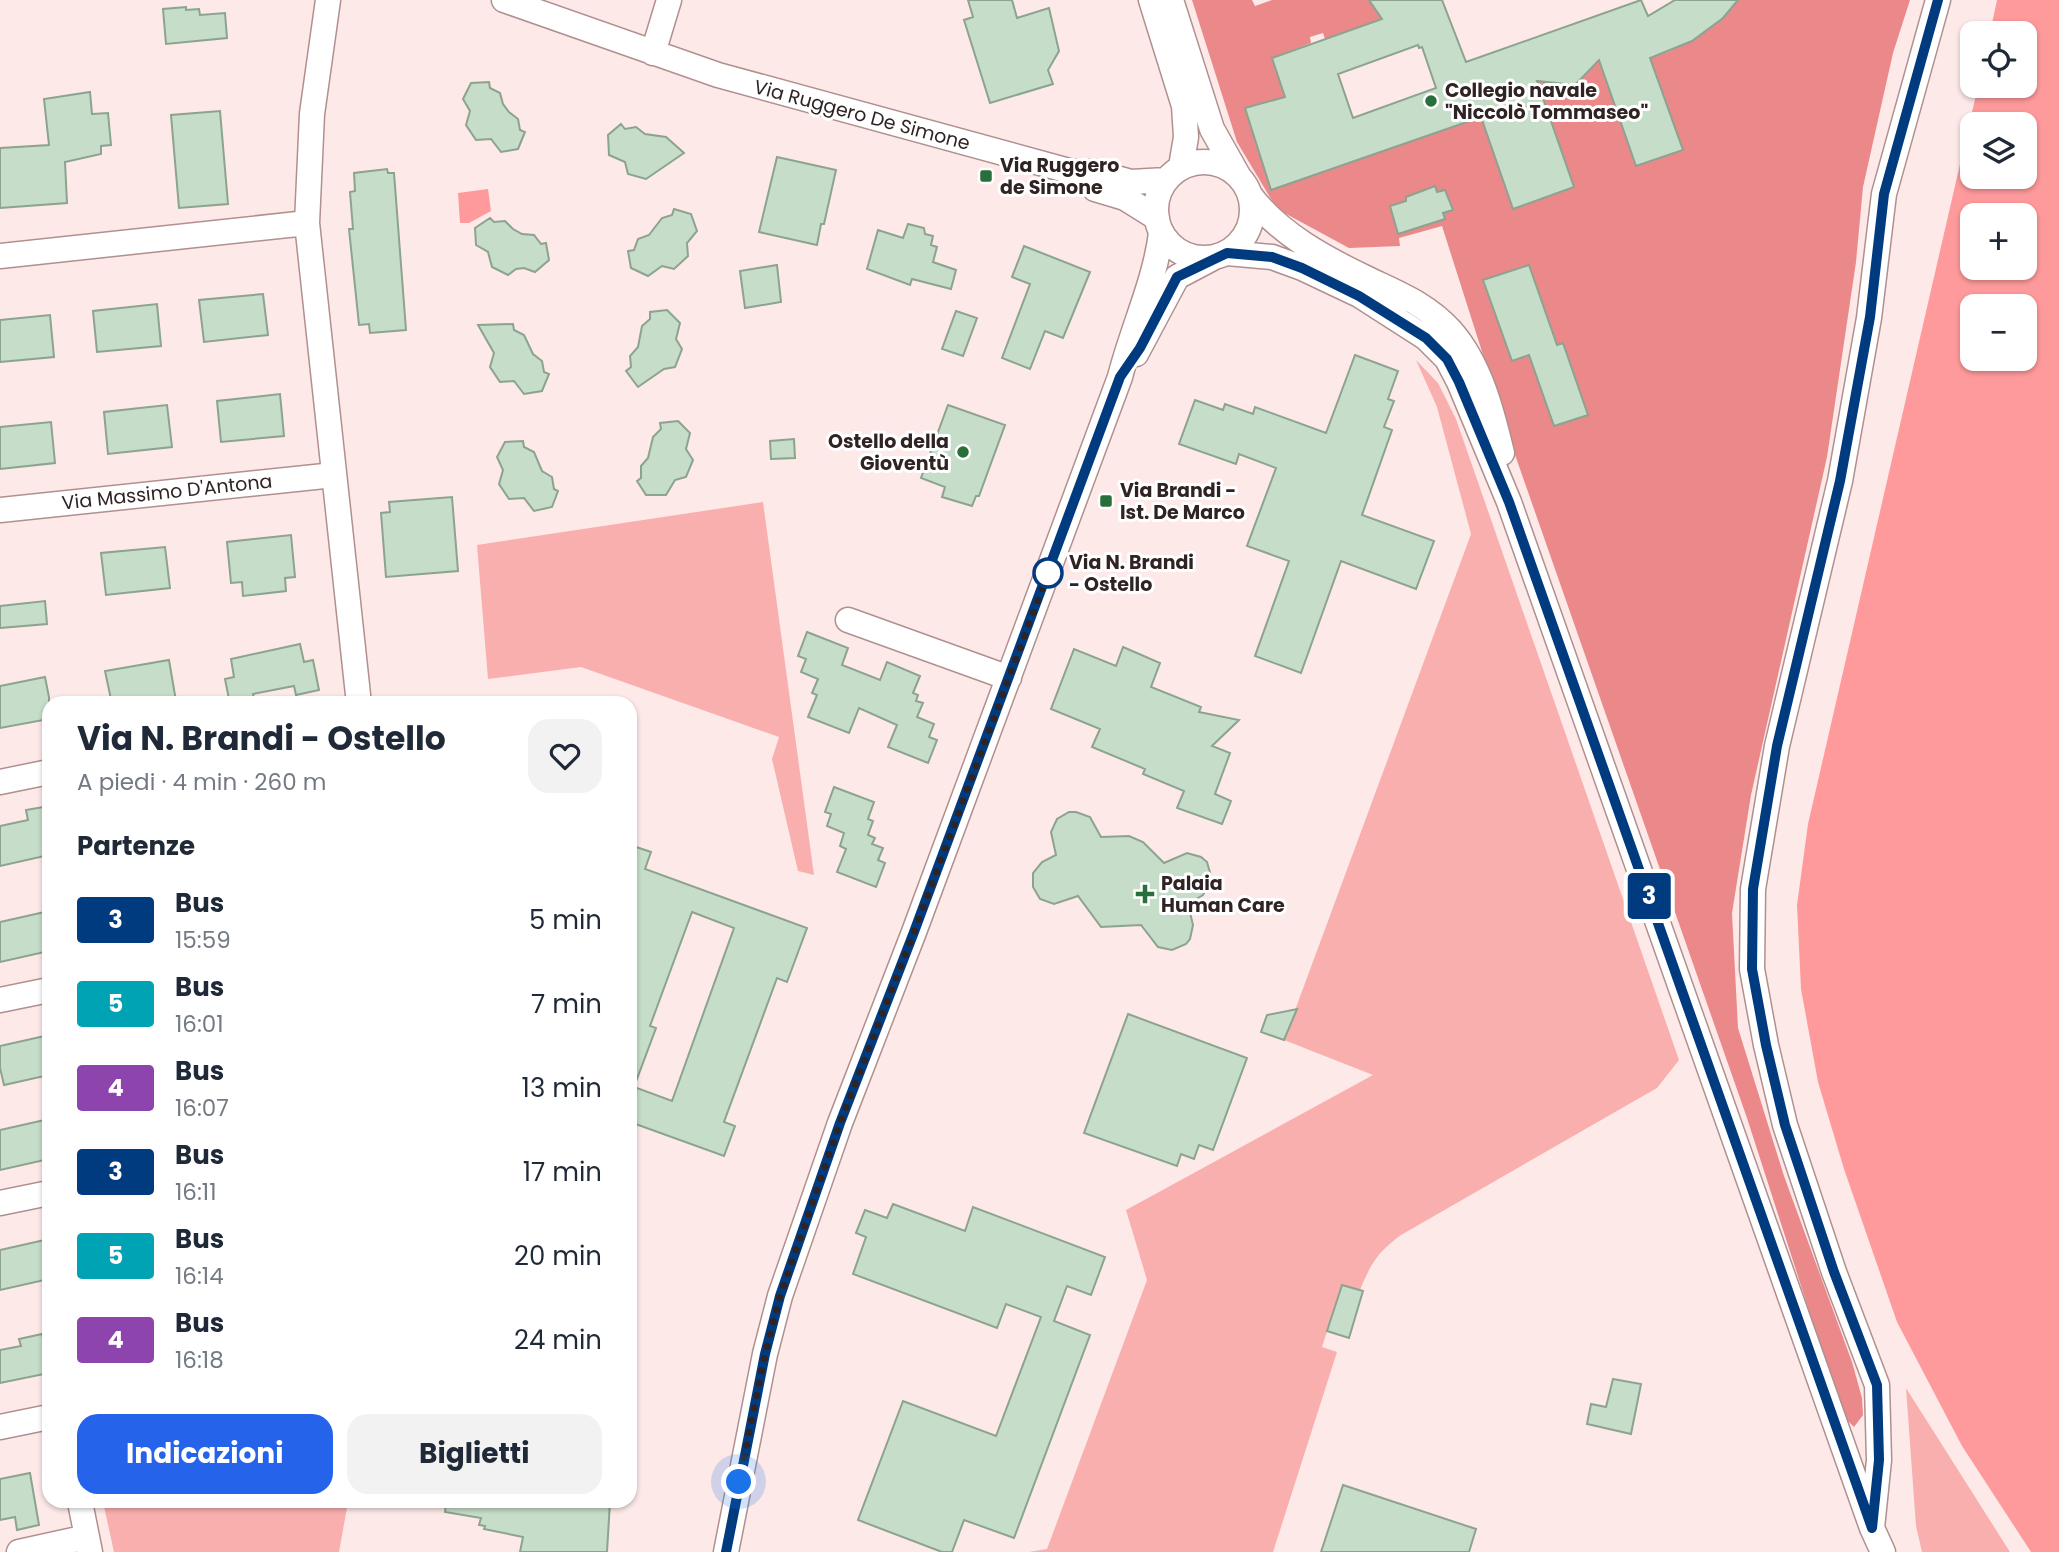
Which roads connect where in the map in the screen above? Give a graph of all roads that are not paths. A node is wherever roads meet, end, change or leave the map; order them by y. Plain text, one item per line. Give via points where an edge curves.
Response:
1 (328, 0) edge
2 (504, 0) edge
3 (669, 0) edge
4 (1151, 0) edge
5 (1171, 0) edge
6 (1938, 0) edge
7 (653, 53) junction
8 (1073, 172) junction
9 (1173, 174) junction
10 (1245, 186) junction
11 (307, 223) junction
12 (1159, 226) junction
13 (1221, 255) junction
14 (0, 256) edge
15 (1120, 377) junction
16 (334, 475) junction
17 (1509, 502) junction
18 (0, 510) edge
19 (848, 620) dead end
20 (1009, 678) junction
21 (358, 696) edge
22 (42, 773) edge
23 (0, 782) edge
24 (42, 991) edge
25 (0, 1000) edge
26 (42, 1194) edge
27 (0, 1203) edge
28 (42, 1418) edge
29 (0, 1427) edge
30 (81, 1508) edge
31 (1872, 1528) junction
32 (88, 1545) edge
33 (19, 1552) edge
34 (726, 1552) edge
35 (1883, 1552) edge

1 - 11 street via 312,114
2 - 7 street, Via Ruggero De Simone
3 - 7 street
4 - 9 street via 1184,106 1186,137
5 - 10 street via 1212,129
6 - 31 street via 1884,194 1870,317 1840,481 1777,746 1753,889 1752,969 1785,1125 1877,1385 1879,1460
7 - 8 street, Via Ruggero De Simone
8 - 9 street, Via Ruggero De Simone via 1095,172 1131,182
8 - 12 street, Via Ruggero De Simone via 1091,188 1125,198
9 - 10 street via 1206,162 1219,164
9 - 12 street via 1157,198
10 - 13 street via 1251,221 1238,244
10 - 17 street via 1296,239 1366,279 1406,295 1452,332 1475,369 1493,413
11 - 14 street
11 - 16 street
12 - 13 street via 1171,246 1184,254 1199,258
12 - 15 street via 1158,258
13 - 15 street via 1177,277
13 - 17 street via 1272,257 1302,268 1359,296 1426,338 1447,359 1459,382
15 - 20 street
16 - 18 street, Via Massimo D'Antona
16 - 21 street
17 - 31 street
19 - 20 street
20 - 34 street via 840,1123 780,1296
22 - 23 street
24 - 25 street
26 - 27 street
28 - 29 street
30 - 32 street
31 - 35 street
32 - 33 street

